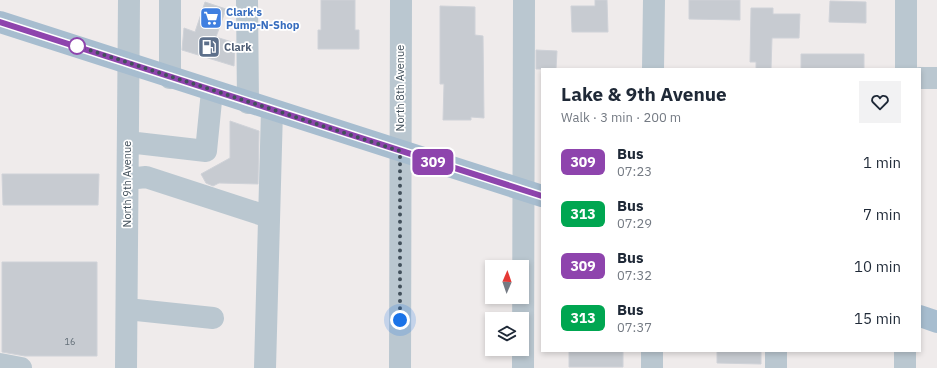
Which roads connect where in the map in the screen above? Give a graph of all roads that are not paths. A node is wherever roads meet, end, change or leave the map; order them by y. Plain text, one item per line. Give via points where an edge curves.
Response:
1 (129, 0) edge
2 (170, 0) edge
3 (247, 0) edge
4 (400, 0) edge
5 (524, 0) edge
6 (654, 0) edge
7 (906, 0) edge
8 (0, 22) edge
9 (128, 63) junction
10 (653, 68) edge
11 (906, 68) edge
12 (170, 78) junction
13 (921, 78) edge
14 (937, 78) edge
15 (212, 91) junction
16 (248, 103) junction
17 (272, 110) junction
18 (128, 142) junction
19 (400, 151) junction
20 (128, 179) junction
21 (533, 193) edge
22 (269, 217) junction
23 (127, 309) junction
24 (921, 316) edge
25 (213, 318) dead end
26 (937, 322) edge
27 (652, 352) edge
28 (776, 352) edge
29 (905, 352) edge
30 (0, 364) edge
31 (21, 368) edge
32 (126, 368) edge
33 (265, 368) edge
34 (400, 368) edge
35 (523, 368) edge
36 (652, 368) edge
37 (776, 368) edge
38 (905, 368) edge

1 - 9 street, North 9th Avenue
2 - 12 street
3 - 16 street
4 - 19 street, North 8th Avenue
5 - 21 street
6 - 10 street
7 - 11 street
8 - 9 main road
9 - 12 main road
9 - 18 street, North 9th Avenue
12 - 15 main road
13 - 14 street
15 - 16 main road
15 - 18 street via 206,151
16 - 17 main road
17 - 19 main road
17 - 22 street
18 - 20 street, North 9th Avenue
19 - 21 main road
19 - 34 street, North 8th Avenue
20 - 22 street via 146,177
20 - 23 street, North 9th Avenue
21 - 35 street
22 - 33 street
23 - 25 street
23 - 32 street, North 9th Avenue
24 - 26 main road
27 - 36 street
28 - 37 street
29 - 38 street
30 - 31 street

